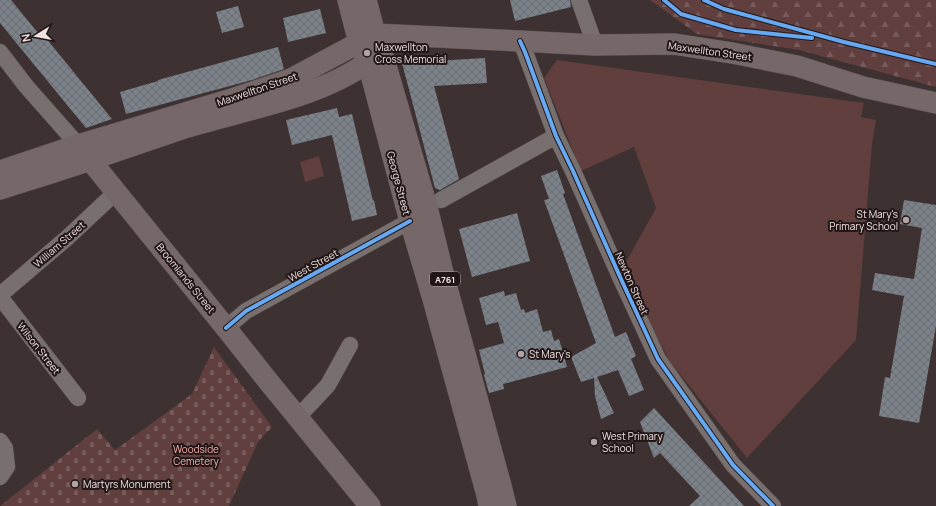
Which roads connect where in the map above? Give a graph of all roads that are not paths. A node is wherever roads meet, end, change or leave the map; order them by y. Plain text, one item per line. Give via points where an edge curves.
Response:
1 (348, 0) edge
2 (366, 0) edge
3 (579, 0) edge
4 (520, 41) junction
5 (595, 45) junction
6 (371, 48) junction
7 (0, 52) edge
8 (936, 103) edge
9 (556, 136) junction
10 (85, 152) junction
11 (0, 171) edge
12 (0, 189) edge
13 (116, 192) junction
14 (442, 200) dead end
15 (410, 221) junction
16 (0, 296) edge
17 (226, 328) junction
18 (350, 345) dead end
19 (78, 398) dead end
20 (298, 417) junction
21 (0, 441) edge
22 (0, 477) edge
23 (370, 506) edge
24 (489, 506) edge
25 (506, 506) edge
26 (773, 506) edge

1 - 6 main road, George Street / A761
2 - 6 main road, George Street / A761
3 - 5 street
4 - 5 main road, Maxwellton Street
4 - 6 main road, Maxwellton Street via 430,37
4 - 9 street, Newton Street
5 - 8 main road, Maxwellton Street via 674,44 732,53 797,66 863,87
6 - 10 main road, Maxwellton Street via 352,73 302,95 185,128
6 - 15 main road, George Street / A761
6 - 25 main road, George Street / A761 via 427,207
7 - 10 street, Broomlands Street via 26,86
9 - 14 street
9 - 26 street, Newton Street via 574,170 658,359 733,465
10 - 11 main road
10 - 12 main road
10 - 13 main road, Broomlands Street
13 - 16 street, William Street
13 - 17 main road, Broomlands Street
15 - 17 street, West Street via 246,311
15 - 24 main road, George Street / A761
16 - 19 street, Wilson Street
17 - 20 main road, Broomlands Street
18 - 20 street via 328,385
20 - 23 main road, Broomlands Street
21 - 22 street via 5,448 6,467

